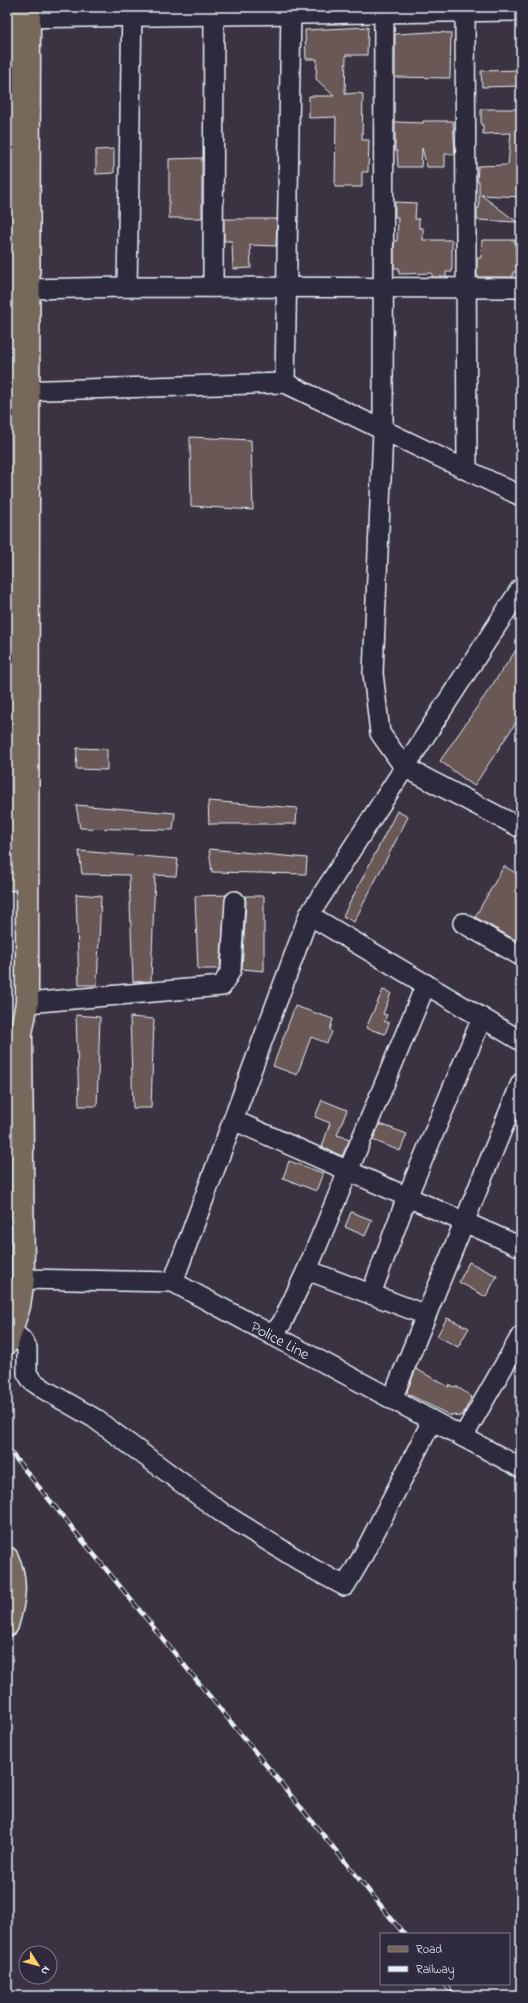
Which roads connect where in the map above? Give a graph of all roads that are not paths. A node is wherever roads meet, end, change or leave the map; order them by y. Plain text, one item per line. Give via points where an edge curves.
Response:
1 (465, 9) edge
2 (291, 10) edge
3 (384, 10) edge
4 (214, 11) edge
5 (521, 11) edge
6 (132, 12) edge
7 (29, 13) edge
8 (7, 15) edge
9 (127, 287) junction
10 (213, 287) junction
11 (288, 287) junction
12 (384, 288) junction
13 (465, 288) junction
14 (521, 288) edge
15 (28, 289) junction
16 (285, 383) junction
17 (18, 391) junction
18 (383, 431) junction
19 (467, 470) junction
20 (521, 496) edge
21 (521, 588) edge
22 (404, 767) junction
23 (521, 828) edge
24 (235, 901) dead end
25 (309, 915) junction
26 (462, 923) dead end
27 (521, 956) edge
28 (426, 984) junction
29 (27, 1002) junction
30 (482, 1018) junction
31 (22, 1033) junction
32 (521, 1041) edge
33 (521, 1083) edge
34 (233, 1120) junction
35 (348, 1171) junction
36 (407, 1197) junction
37 (464, 1222) junction
38 (521, 1247) edge
39 (307, 1270) junction
40 (23, 1279) junction
41 (173, 1282) junction
42 (372, 1294) junction
43 (426, 1315) junction
44 (272, 1335) junction
45 (521, 1336) edge
46 (9, 1337) edge
47 (392, 1399) junction
48 (432, 1421) junction
49 (463, 1437) junction
50 (521, 1468) edge
51 (7, 1558) edge
52 (8, 1616) edge

1 - 3 street
1 - 5 street
1 - 13 street
2 - 3 street
2 - 4 street
2 - 11 street
3 - 12 street
4 - 6 street
4 - 10 street
6 - 7 street
6 - 9 street
7 - 8 street
7 - 15 main road
8 - 17 main road
9 - 10 street
9 - 15 street
10 - 11 street
11 - 12 street
11 - 16 street
12 - 13 street
12 - 18 street
13 - 14 street
13 - 19 street
15 - 17 main road
16 - 17 street
16 - 18 street
17 - 29 main road
17 - 31 main road via 12,1010
18 - 19 street
18 - 22 street via 373,674 380,733
19 - 20 street
21 - 22 street
22 - 23 street
22 - 25 street
24 - 29 street via 231,970 222,986
25 - 28 street
25 - 34 street
26 - 27 street
28 - 30 street
28 - 35 street
29 - 31 main road
30 - 32 street
30 - 36 street
31 - 40 main road
33 - 37 street
34 - 35 street
34 - 41 street
35 - 36 street
35 - 39 street
36 - 37 street
36 - 42 street
37 - 38 street
37 - 43 street
39 - 42 street
39 - 44 street via 282,1323
40 - 41 street, Police Line
40 - 46 main road via 19,1306
41 - 44 street, Police Line
42 - 43 street
43 - 47 street
44 - 47 street, Police Line
45 - 49 street
46 - 48 street via 22,1340 27,1348 27,1373 45,1390 94,1418 221,1512 345,1586
47 - 48 street, Police Line
48 - 49 street, Police Line
49 - 50 street, Police Line
51 - 52 main road via 12,1569 15,1589

